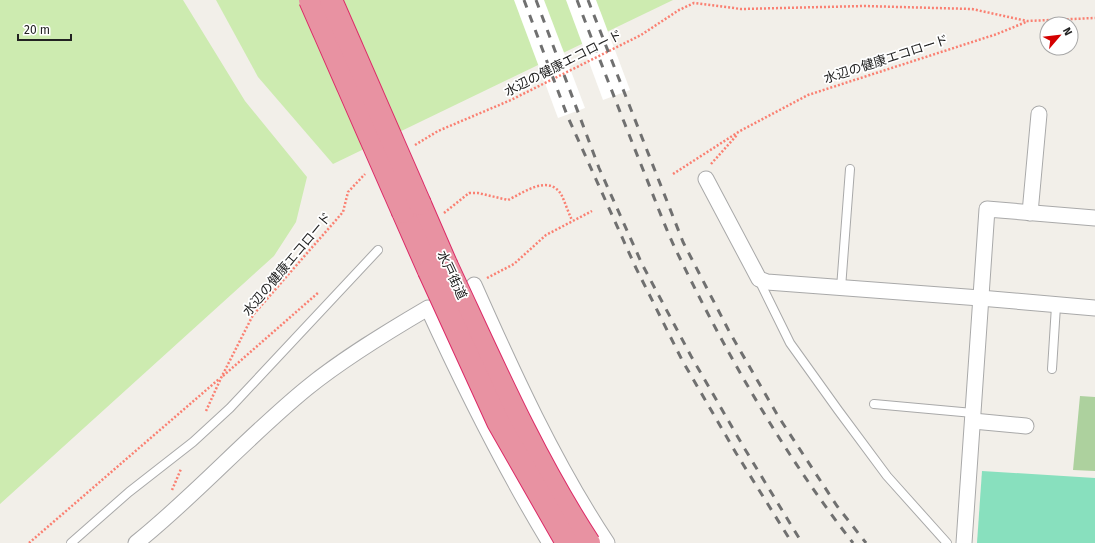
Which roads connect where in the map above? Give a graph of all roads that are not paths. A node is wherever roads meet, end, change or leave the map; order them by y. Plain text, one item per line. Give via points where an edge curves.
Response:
1 (310, 0) edge
2 (330, 0) edge
3 (1039, 114) dead end
4 (850, 169) dead end
5 (706, 179) road end
6 (411, 208) junction
7 (1030, 213) junction
8 (1095, 218) edge
9 (378, 250) dead end
10 (437, 268) junction
11 (759, 279) junction
12 (474, 286) road end
13 (841, 288) junction
14 (980, 298) junction
15 (1056, 306) junction
16 (1095, 308) edge
17 (1052, 369) dead end
18 (874, 404) dead end
19 (973, 417) junction
20 (1026, 426) dead end
21 (71, 543) edge
22 (136, 543) edge
23 (550, 543) edge
24 (567, 543) edge
25 (589, 543) edge
26 (607, 543) edge
27 (947, 543) edge
28 (964, 543) edge

1 - 6 highway, 水戸街道, bridge
2 - 6 highway, 水戸街道, bridge
3 - 7 street
4 - 13 lane
5 - 11 street
6 - 10 highway, 水戸街道
7 - 8 street
7 - 14 street via 987,209
9 - 21 lane via 230,408
10 - 24 highway, 水戸街道, bridge via 498,422
10 - 25 highway, 水戸街道, bridge via 575,522
11 - 13 street via 767,282
11 - 27 lane via 790,343 887,476
12 - 26 street via 505,356 562,467
13 - 14 street
14 - 15 street
14 - 19 street
15 - 16 street
15 - 17 lane
18 - 19 lane
19 - 20 street
19 - 28 street
22 - 23 street via 184,503 258,431 306,389 428,308 462,383 516,487

